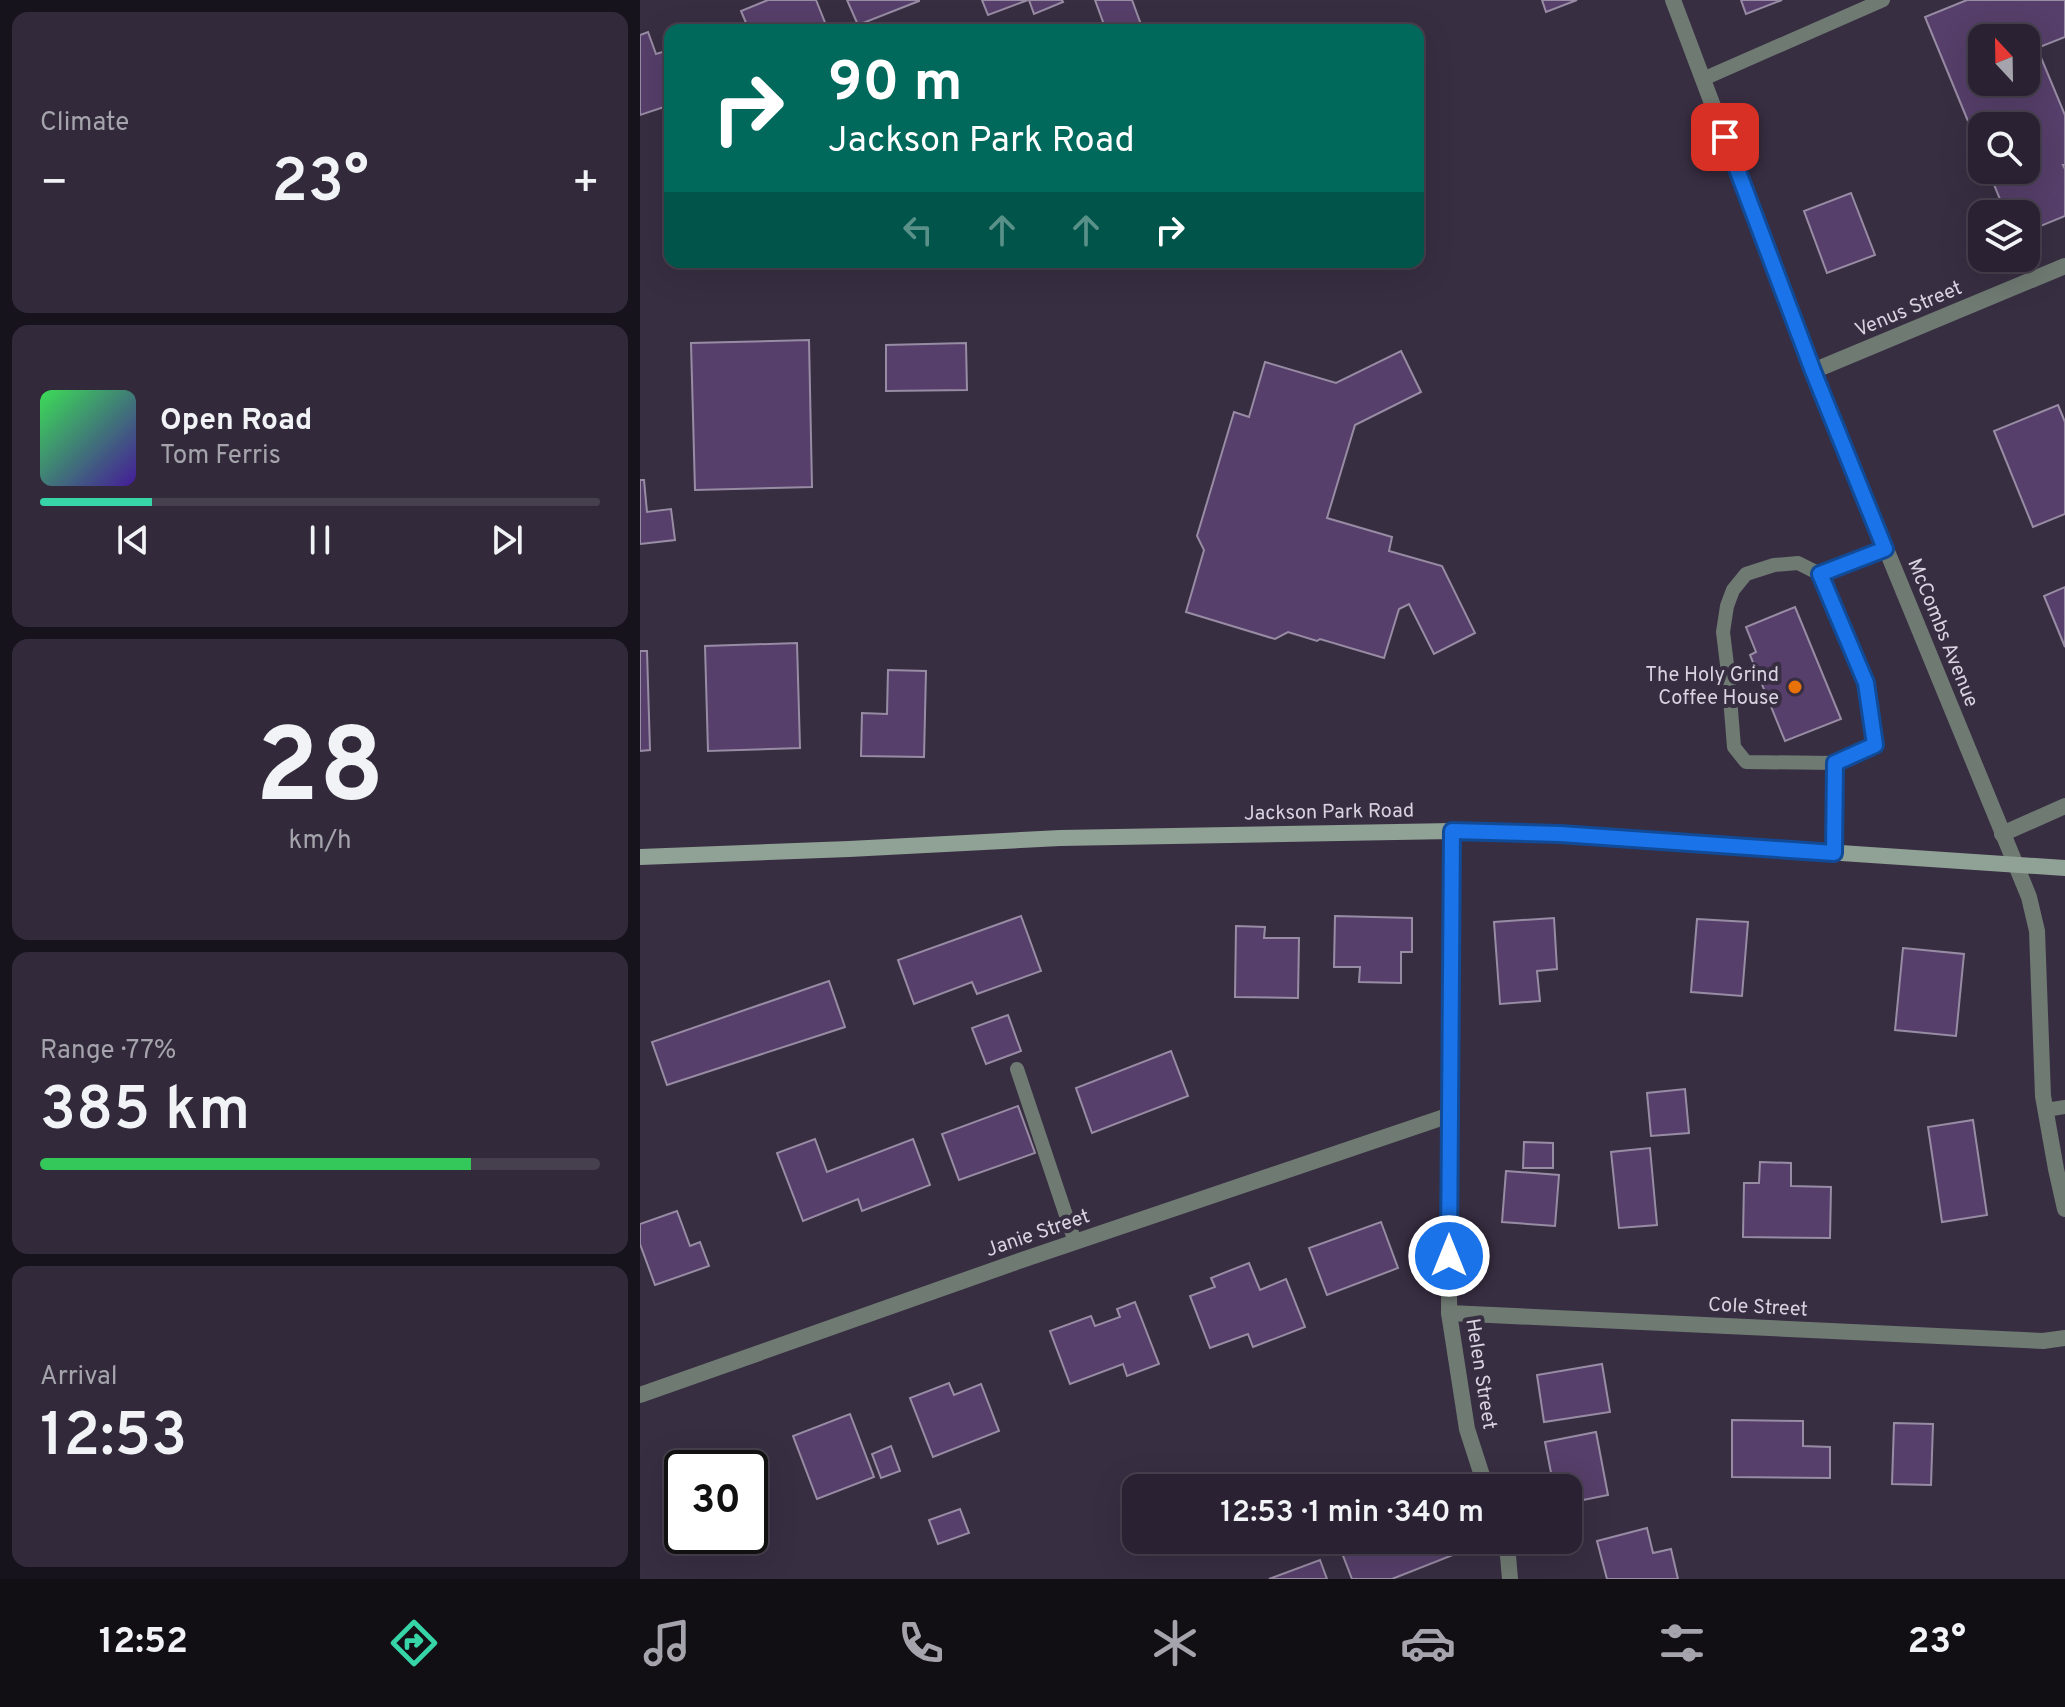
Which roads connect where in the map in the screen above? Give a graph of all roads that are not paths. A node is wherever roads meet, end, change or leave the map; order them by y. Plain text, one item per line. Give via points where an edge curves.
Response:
1 (1673, 0) edge
2 (1883, 0) edge
3 (1703, 79) junction
4 (2065, 266) edge
5 (1813, 371) junction
6 (1885, 549) junction
7 (1820, 574) junction
8 (1835, 763) junction
9 (2065, 806) edge
10 (1452, 831) junction
11 (2002, 834) junction
12 (1834, 853) junction
13 (640, 857) edge
14 (2016, 865) junction
15 (2065, 868) edge
16 (1017, 1069) dead end
17 (2065, 1107) edge
18 (2046, 1110) junction
19 (1450, 1115) junction
20 (2065, 1209) edge
21 (1075, 1242) junction
22 (1449, 1313) junction
23 (2065, 1338) edge
24 (640, 1395) edge
25 (1481, 1474) edge
26 (1507, 1554) edge
27 (1510, 1579) edge

1 - 3 street, McCombs Avenue
2 - 3 lane
3 - 5 street, McCombs Avenue
4 - 5 street, Venus Street
5 - 6 street, McCombs Avenue
6 - 7 lane
6 - 11 street, McCombs Avenue
7 - 8 lane via 1866,683 1875,745
7 - 8 lane via 1798,563 1746,574 1733,590 1723,632 1734,747 1746,762
8 - 12 lane
9 - 11 street
10 - 12 main road, Jackson Park Road
10 - 13 main road, Jackson Park Road via 1060,838
10 - 19 street, Helen Street
11 - 14 street, McCombs Avenue
12 - 14 main road, Jackson Park Road
14 - 15 main road, Jackson Park Road
14 - 18 street, McCombs Avenue via 2037,931
16 - 21 lane
17 - 18 lane
18 - 20 street, McCombs Avenue
19 - 21 street, Janie Street
19 - 22 street, Helen Street
21 - 24 street, Janie Street
22 - 23 street, Cole Street via 2027,1341
22 - 25 street, Helen Street via 1467,1429
26 - 27 street

